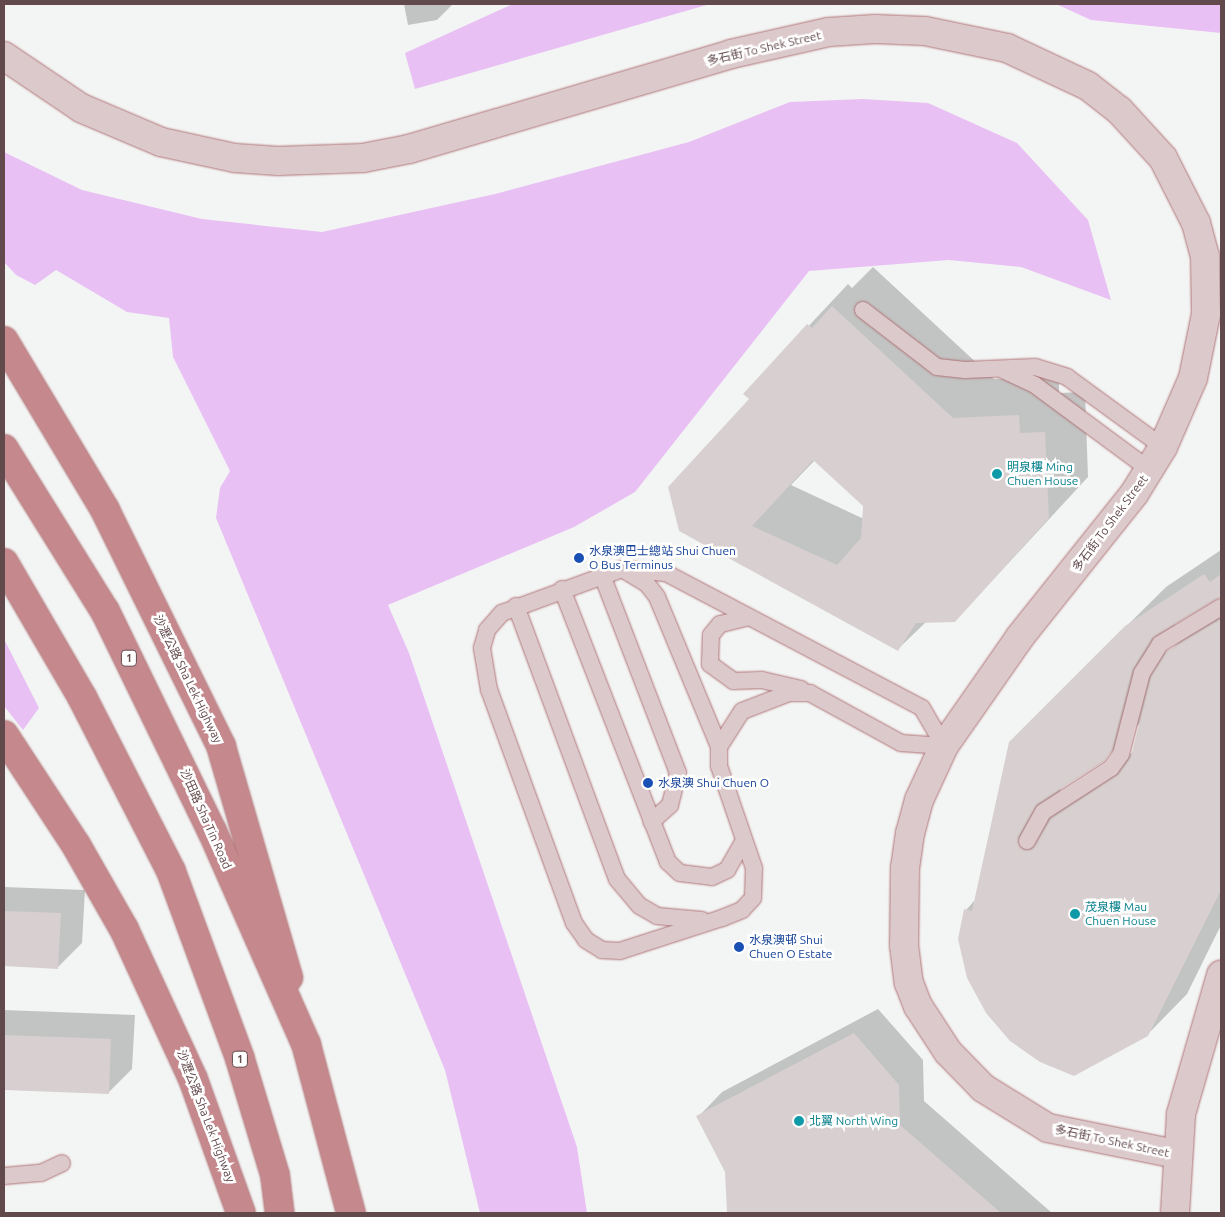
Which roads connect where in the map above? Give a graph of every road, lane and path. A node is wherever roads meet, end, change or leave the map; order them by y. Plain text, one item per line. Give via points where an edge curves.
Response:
1 (4, 56) edge
2 (863, 310) dead end
3 (4, 341) edge
4 (1001, 369) junction
5 (4, 450) edge
6 (1156, 458) junction
7 (4, 563) edge
8 (622, 569) junction
9 (602, 575) junction
10 (562, 589) junction
11 (516, 606) junction
12 (1221, 607) edge
13 (750, 617) junction
14 (810, 693) junction
15 (4, 735) edge
16 (944, 746) junction
17 (719, 747) junction
18 (651, 822) junction
19 (744, 841) junction
20 (1027, 841) dead end
21 (722, 918) junction
22 (1221, 975) edge
23 (306, 1044) junction
24 (1176, 1154) junction
25 (62, 1163) dead end
26 (4, 1176) edge
27 (240, 1213) edge
28 (280, 1213) edge
29 (351, 1213) edge
30 (1175, 1213) edge

1 - 6 street, 多石街 To Shek Street via 81,108 161,142 235,158 326,161 363,158 462,135 782,41 875,29 925,30 1007,48 1088,86 1145,134 1181,188 1205,256 1206,314 1193,378
2 - 4 lane via 937,367
3 - 23 highway, 沙瀝公路 Sha Lek Highway via 105,510 221,746 249,833
4 - 6 lane via 1035,385
4 - 6 lane via 1035,367 1067,377
5 - 23 highway, 沙田路 Sha Tin Road / 1 via 105,611 136,670
6 - 16 street, 多石街 To Shek Street via 1100,539 1020,637
7 - 28 highway, 1 via 82,697 171,871 240,1059 275,1175
8 - 9 lane
8 - 13 lane via 666,573
8 - 17 lane via 647,584 657,597
9 - 10 lane
9 - 18 lane via 678,773 670,805
10 - 11 lane
10 - 18 lane
11 - 21 lane via 617,879 640,906 657,916
11 - 21 lane via 487,630 483,670 574,923 586,940 602,950 620,951
12 - 20 lane via 1160,644 1142,673 1121,754 1111,768 1044,812
13 - 14 lane via 720,624 707,649 710,664 733,681 776,682
13 - 16 lane via 922,708
14 - 16 lane via 901,743
14 - 17 lane via 789,693 742,711 726,729
15 - 27 highway, 沙瀝公路 Sha Lek Highway via 76,845 124,929 194,1079
16 - 24 street, 多石街 To Shek Street via 920,800 905,867 909,983 926,1021 966,1073 1027,1118 1072,1135
17 - 19 lane via 725,788
18 - 19 lane via 668,862 696,878 727,870
19 - 21 lane via 757,882 753,898 742,910
22 - 24 street via 1189,1075
23 - 29 highway, 沙田路 Sha Tin Road / 1
24 - 30 street
25 - 26 lane via 41,1173

